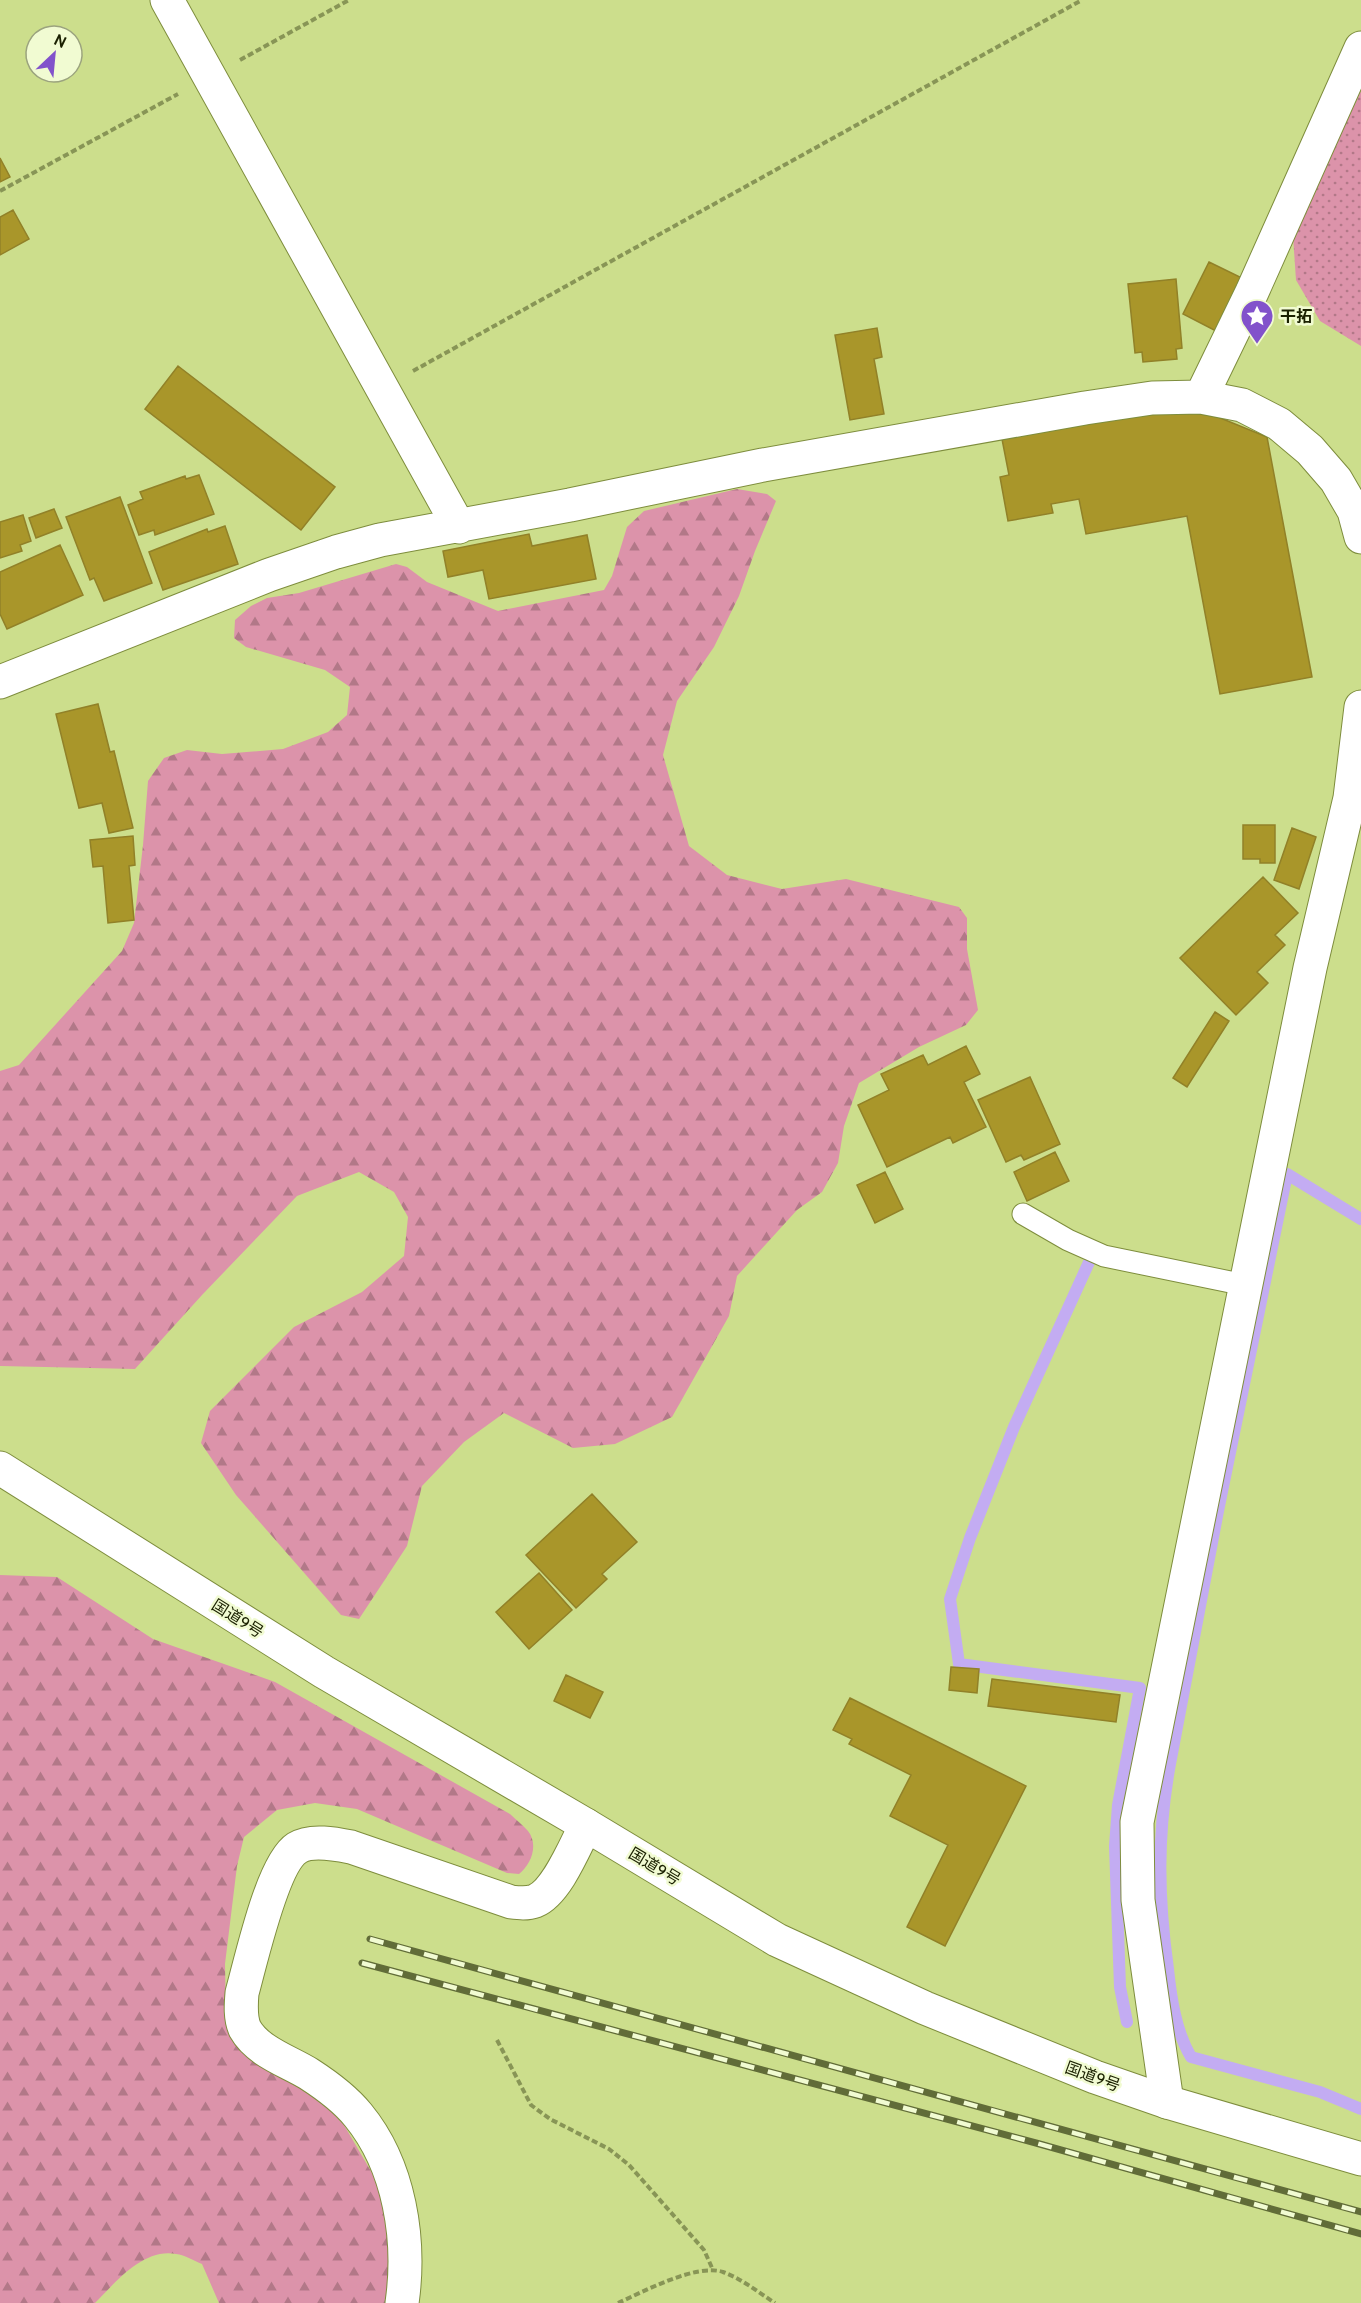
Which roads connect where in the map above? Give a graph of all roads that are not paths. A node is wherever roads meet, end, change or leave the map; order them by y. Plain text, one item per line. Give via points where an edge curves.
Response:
1 (168, 0) edge
2 (1361, 48) edge
3 (1201, 396) junction
4 (459, 527) junction
5 (1361, 537) edge
6 (0, 682) edge
7 (1361, 707) edge
8 (1023, 1214) dead end
9 (1245, 1285) junction
10 (0, 1468) edge
11 (586, 1825) junction
12 (1167, 2102) junction
13 (1361, 2159) edge
14 (402, 2303) edge

1 - 4 main road
2 - 3 main road
3 - 4 main road via 1152,398 1085,408 763,465
3 - 5 main road via 1242,405 1279,424 1310,450 1336,480 1354,510
4 - 6 main road via 336,552
7 - 9 main road via 1350,798 1310,968
8 - 9 lane via 1104,1256
9 - 12 main road via 1137,1822 1138,1900
10 - 11 main road, 国道9号 via 324,1672
11 - 12 main road, 国道9号 via 777,1940 1005,2042
11 - 14 main road via 546,1894 523,1904 332,1844 299,1846 288,1855 276,1875 242,1993 241,2014 246,2030 259,2045 335,2093 358,2115 376,2142 391,2174 406,2248
12 - 13 main road, 国道9号

